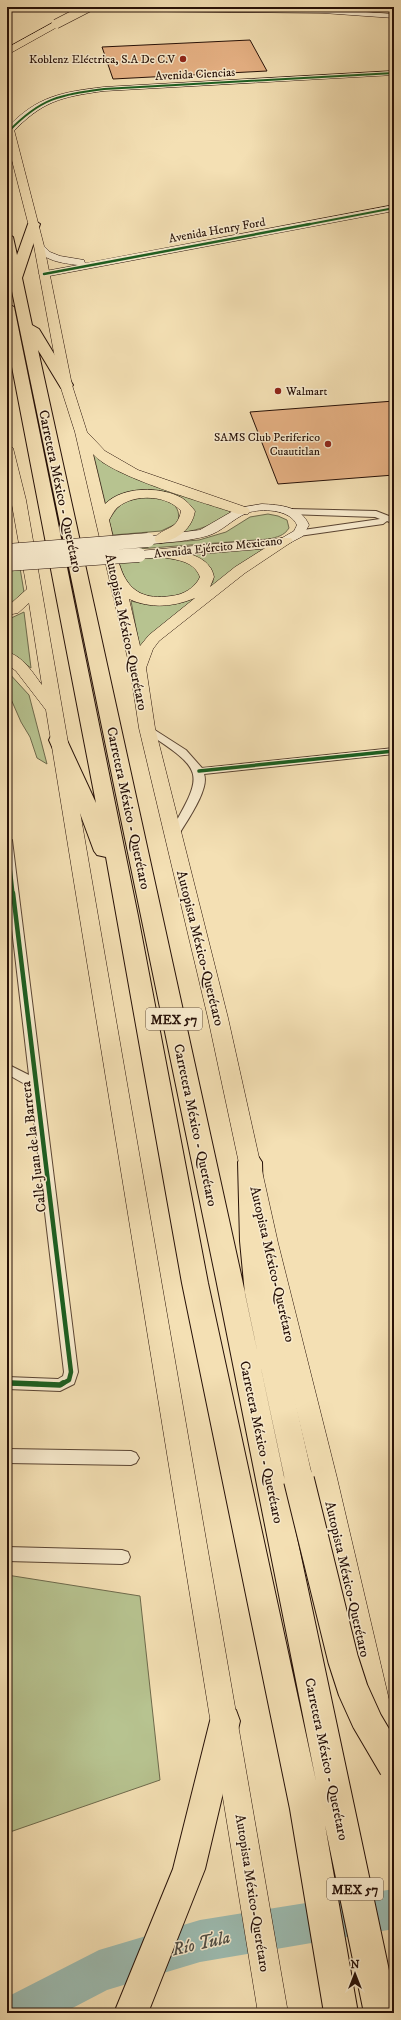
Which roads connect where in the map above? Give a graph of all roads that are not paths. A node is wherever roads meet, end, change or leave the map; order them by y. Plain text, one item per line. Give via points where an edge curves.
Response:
1 (89, 7) edge
2 (8, 8) edge
3 (394, 16) edge
4 (7, 52) edge
5 (394, 73) edge
6 (8, 126) edge
7 (394, 208) edge
8 (34, 224) junction
9 (7, 237) edge
10 (39, 246) junction
11 (101, 262) junction
12 (44, 274) junction
13 (16, 277) junction
14 (12, 320) edge
15 (66, 385) junction
16 (81, 432) junction
17 (7, 448) edge
18 (243, 510) junction
19 (291, 512) junction
20 (8, 514) dead end
21 (102, 520) junction
22 (393, 520) edge
23 (23, 529) junction
24 (299, 533) junction
25 (286, 541) junction
26 (157, 544) junction
27 (7, 551) edge
28 (7, 564) edge
29 (115, 573) junction
30 (33, 591) junction
31 (7, 611) edge
32 (7, 657) edge
33 (138, 668) junction
34 (52, 708) junction
35 (147, 728) junction
36 (58, 740) junction
37 (394, 751) edge
38 (199, 771) junction
39 (173, 836) junction
40 (7, 840) edge
41 (128, 916) junction
42 (7, 1068) edge
43 (36, 1084) junction
44 (250, 1162) junction
45 (7, 1383) edge
46 (7, 1456) edge
47 (132, 1458) dead end
48 (7, 1554) edge
49 (122, 1557) dead end
50 (225, 1721) junction
51 (393, 1763) edge
52 (321, 1806) junction
53 (338, 1997) edge
54 (271, 2004) edge
55 (131, 2013) edge
56 (382, 2013) edge

1 - 4 main road, bridge
2 - 3 street via 323,11
5 - 6 street, Avenida Ciencias via 98,90 37,106
6 - 8 main road, Autopista México-Querétaro
7 - 11 street, Avenida Henry Ford
8 - 10 main road, Autopista México-Querétaro
8 - 13 highway
9 - 13 highway, Carretera México - Querétaro / MEX 57
10 - 11 street, Avenida Henry Ford via 46,254 63,260
10 - 12 main road, Autopista México-Querétaro
11 - 12 street, Avenida Henry Ford
12 - 15 main road, Autopista México-Querétaro
13 - 14 highway, Carretera México - Querétaro / MEX 57
14 - 15 highway via 37,335
14 - 41 highway, Carretera México - Querétaro / MEX 57
14 - 52 highway, Carretera México - Querétaro / MEX 57 via 227,1272
15 - 16 main road, Autopista México-Querétaro
16 - 18 main road via 100,454 114,463
16 - 21 main road, Autopista México-Querétaro
17 - 23 main road, Autopista México-Querétaro
18 - 19 street via 267,508
18 - 26 street, Avenida Ejército Mexicano via 216,529
19 - 22 street via 376,514
19 - 24 street, Avenida Ejército Mexicano via 298,516 303,525
20 - 23 main road
21 - 26 main road via 112,504 122,499 149,495 174,499 188,511 187,521
21 - 29 main road, Autopista México-Querétaro
22 - 24 street
23 - 30 main road, Autopista México-Querétaro
24 - 25 street, Avenida Ejército Mexicano
25 - 26 street, Avenida Ejército Mexicano via 261,545
25 - 33 main road via 240,570 154,638
26 - 27 street, Avenida Ejército Mexicano, bridge
26 - 28 street, Avenida Ejército Mexicano, bridge via 139,555
26 - 29 main road via 200,564 207,574 206,583 196,593 180,600 141,600 126,592
29 - 33 main road, Autopista México-Querétaro
30 - 31 main road via 13,610
30 - 34 main road, Autopista México-Querétaro
32 - 34 main road via 21,668
33 - 35 main road, Autopista México-Querétaro
34 - 36 main road, Autopista México-Querétaro
35 - 38 street via 189,756
35 - 39 main road, Autopista México-Querétaro
36 - 41 highway via 81,789
36 - 50 main road, Autopista México-Querétaro
37 - 38 street
38 - 39 street via 199,785
39 - 44 main road, Autopista México-Querétaro
40 - 43 street, Calle Juan de la Barrera
41 - 52 highway, Carretera México - Querétaro / MEX 57 via 195,1283
42 - 43 street
43 - 45 street, Calle Juan de la Barrera via 71,1372 69,1380 60,1385
44 - 51 main road, Autopista México-Querétaro
44 - 51 highway, bridge via 252,1241 258,1294 299,1480 349,1678 367,1721
46 - 47 street
48 - 49 street
50 - 54 main road, Autopista México-Querétaro
50 - 55 highway via 189,1869
52 - 53 highway, Carretera México - Querétaro / MEX 57
52 - 56 highway, Carretera México - Querétaro / MEX 57 via 374,1976

